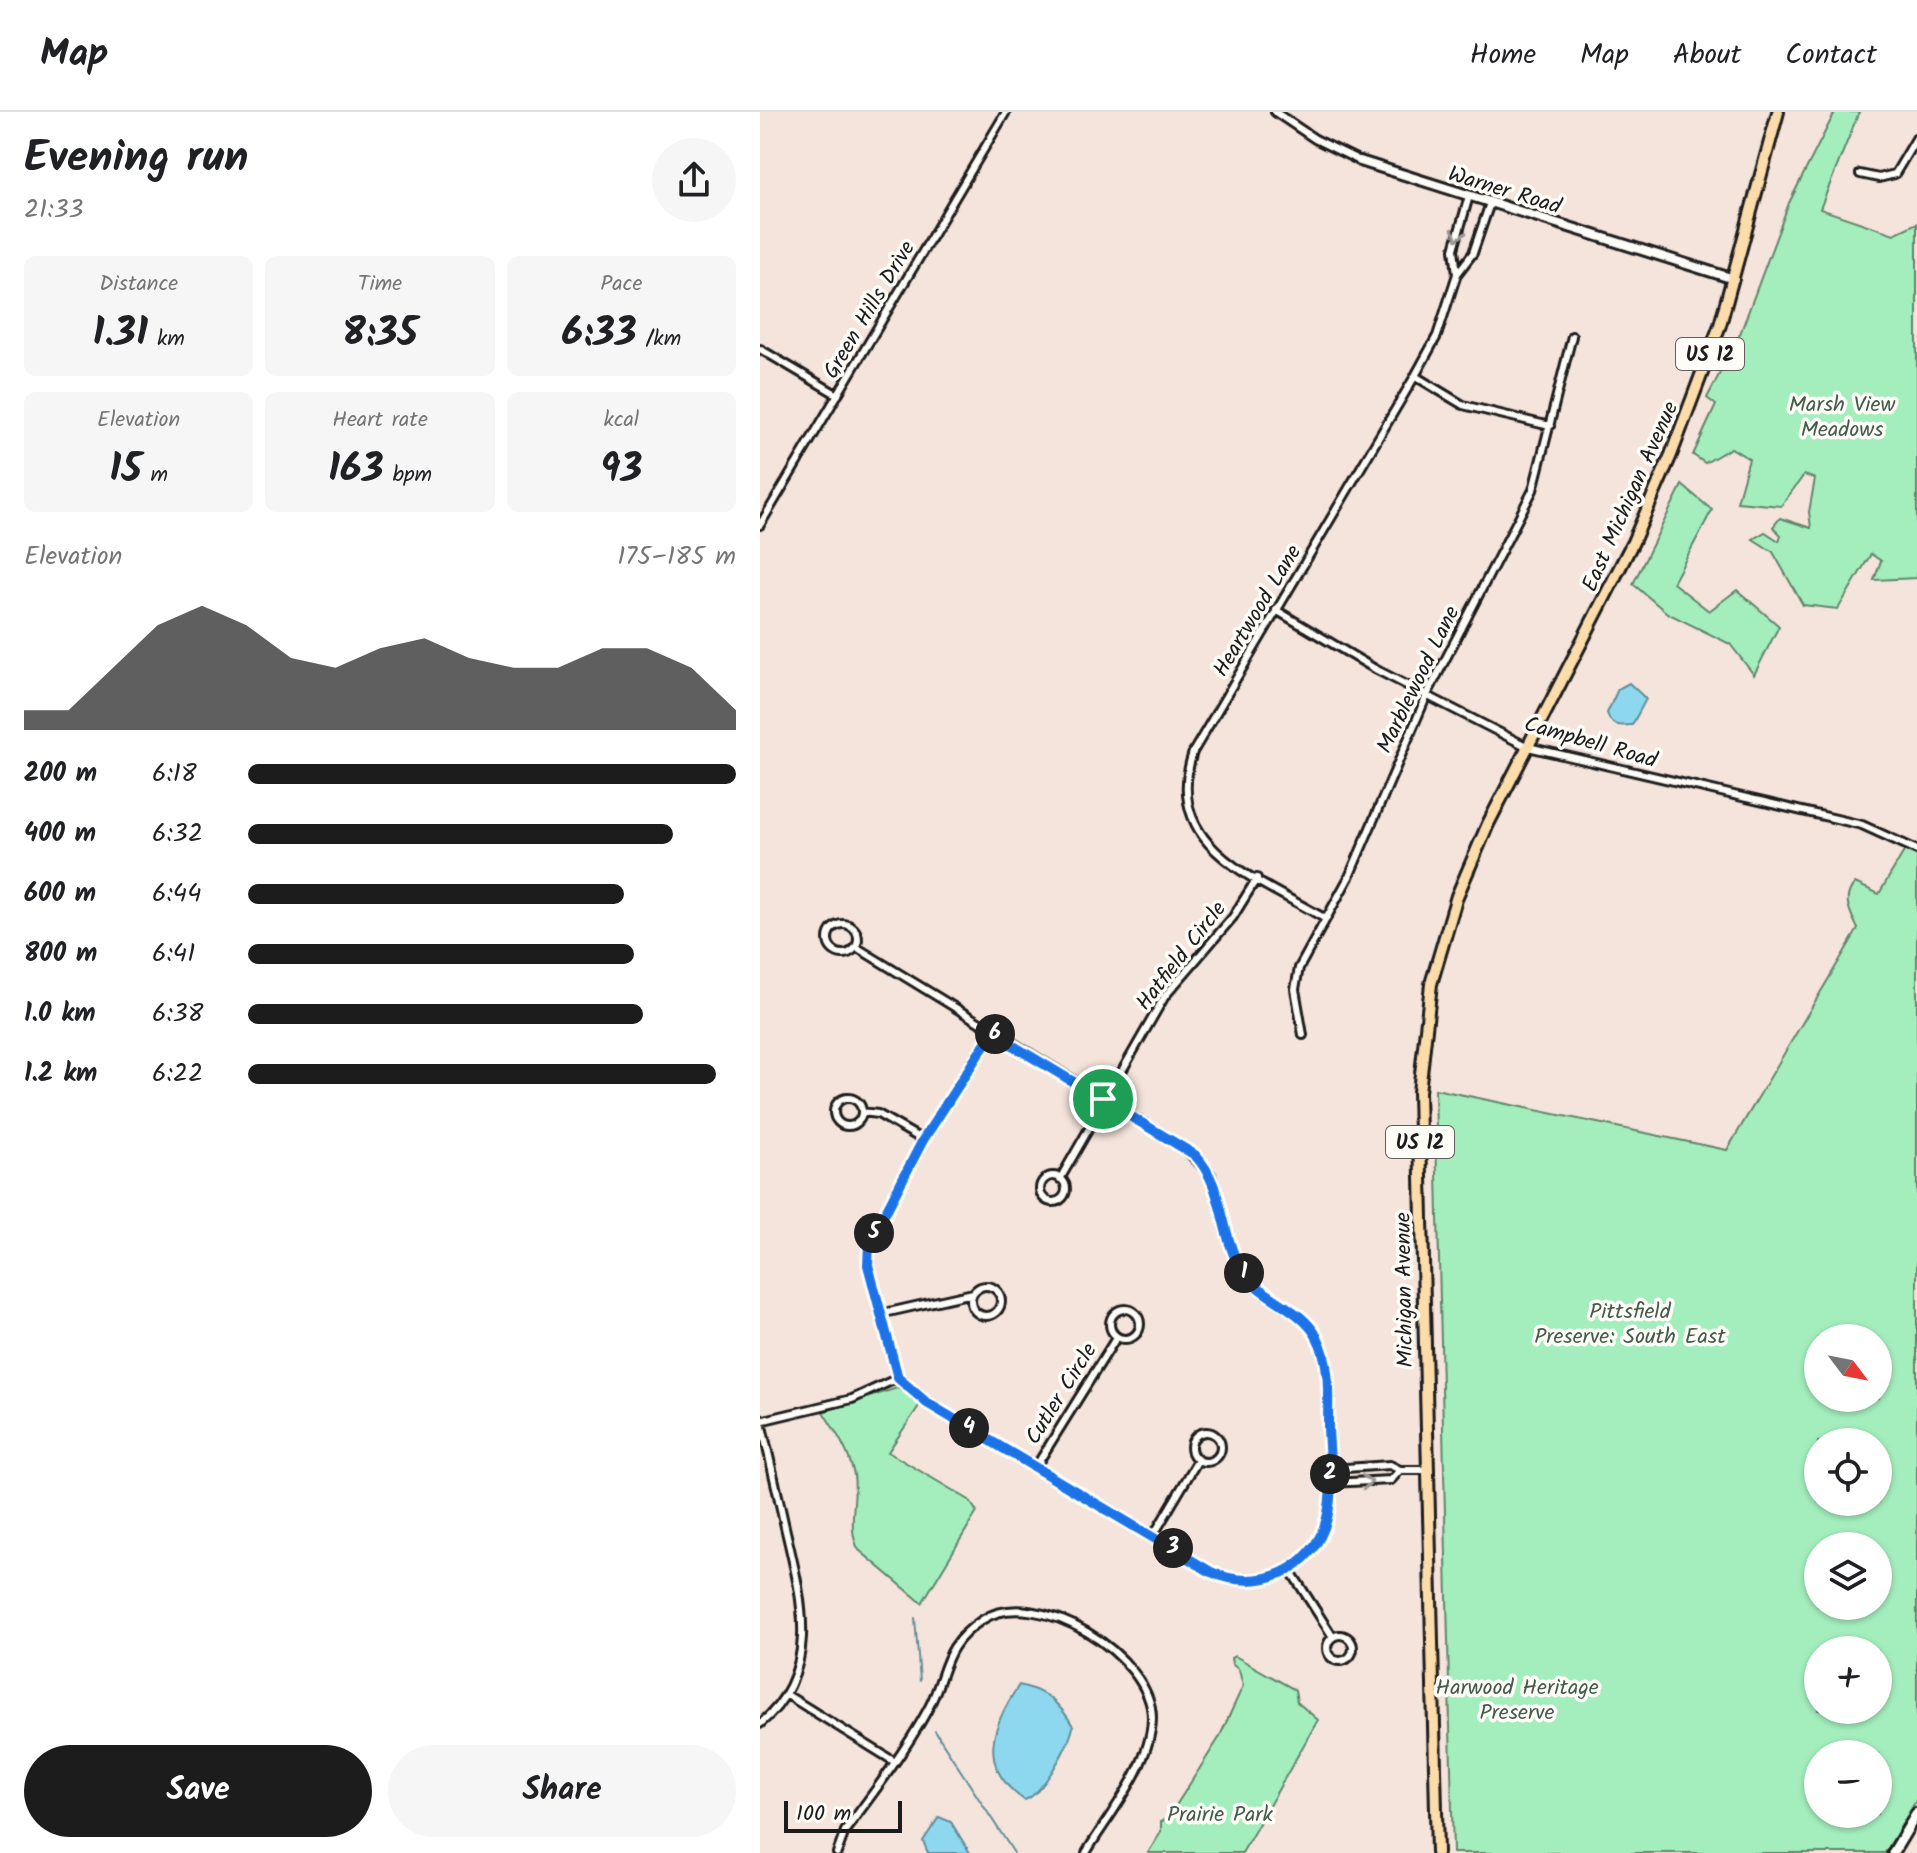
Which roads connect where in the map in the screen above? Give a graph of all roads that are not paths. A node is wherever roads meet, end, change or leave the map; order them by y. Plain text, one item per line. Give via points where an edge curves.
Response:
1 (1006, 112) edge
2 (1275, 112) edge
3 (1778, 112) edge
4 (1917, 139) edge
5 (1360, 161) joint
6 (1860, 174) dead end
7 (1469, 196) junction
8 (1490, 203) junction
9 (1457, 274) junction
10 (1734, 279) junction
11 (1572, 336) dead end
12 (760, 349) edge
13 (1415, 376) junction
14 (838, 395) junction
15 (1550, 426) junction
16 (760, 525) edge
17 (1276, 610) junction
18 (1427, 695) junction
19 (1528, 747) junction
20 (1917, 850) edge
21 (1257, 878) junction
22 (1324, 918) junction
23 (856, 947) junction
24 (992, 1033) junction
25 (1303, 1035) dead end
26 (1103, 1099) junction
27 (862, 1112) junction
28 (923, 1140) junction
29 (1060, 1179) junction
30 (973, 1293) junction
31 (880, 1314) junction
32 (1116, 1338) junction
33 (898, 1378) junction
34 (760, 1420) edge
35 (1198, 1460) junction
36 (1035, 1468) junction
37 (1331, 1469) junction
38 (1400, 1470) junction
39 (1427, 1470) junction
40 (1330, 1483) junction
41 (1153, 1536) junction
42 (1290, 1570) junction
43 (1333, 1637) junction
44 (787, 1695) junction
45 (760, 1724) edge
46 (895, 1762) junction
47 (1917, 1813) edge
48 (837, 1853) edge
49 (1086, 1853) edge
50 (1437, 1853) edge
51 (1893, 1853) edge

1 - 14 street, Green Hills Drive
2 - 5 street, Warner Road
3 - 10 highway, East Michigan Avenue / US 12
4 - 6 street via 1895,174
5 - 7 street, Warner Road
7 - 8 street, Warner Road
7 -> 9 street, Heartwood Lane via 1454,249
8 - 9 street, Heartwood Lane via 1473,253
8 - 10 street, Warner Road
9 - 13 street, Heartwood Lane via 1437,336
10 - 19 highway, East Michigan Avenue / US 12 via 1653,497
11 - 15 street, Marblewood Lane
12 - 14 street
13 - 15 street via 1463,405
13 - 17 street, Heartwood Lane
14 - 16 street, Green Hills Drive
15 - 18 street, Marblewood Lane via 1533,490
17 - 18 street, Campbell Road
17 - 21 street, Heartwood Lane via 1193,752 1185,775 1190,818 1201,839
18 - 19 street, Campbell Road
18 - 22 street, Marblewood Lane via 1363,846
19 - 20 street, Campbell Road via 1862,825
19 - 39 highway, Michigan Avenue / US 12 via 1457,896 1425,1026 1419,1092
21 - 22 street, Heartwood Lane
21 - 26 street, Hatfield Circle via 1233,917 1165,996
22 - 25 street, Marblewood Lane via 1299,968 1295,989
23 - 23 street via 844,954 835,952 829,934 835,926 850,927
23 - 24 street
24 - 26 street
24 - 28 street
26 - 29 street, Hatfield Circle
26 - 37 street via 1204,1164 1237,1263 1250,1282 1317,1337 1326,1366
27 - 27 street via 858,1101 849,1098 836,1104 834,1113 841,1125 850,1126
27 - 28 street via 878,1114
28 - 31 street via 869,1244 868,1265
29 - 29 street, Hatfield Circle via 1042,1182 1040,1192 1046,1200 1055,1202 1063,1196
30 - 30 street via 976,1312 985,1316 997,1311 1001,1297 996,1289 981,1287
30 - 31 street
31 - 33 street
32 - 32 street, Cutler Circle via 1136,1335 1140,1326 1135,1313 1122,1309 1113,1314 1110,1329
32 - 36 street, Cutler Circle
33 - 34 street via 852,1399
33 - 36 street via 927,1403
34 - 44 street via 804,1614 799,1662
35 - 35 street via 1213,1460 1220,1453 1215,1434 1193,1438 1191,1448
35 - 41 street
36 - 41 street
37 - 38 street via 1390,1465
37 - 40 street
38 - 39 street
40 -> 38 street via 1391,1480
39 - 50 highway, Michigan Avenue / US 12
40 - 42 street via 1322,1533
41 - 42 street via 1227,1579 1261,1580
42 - 43 street
43 - 43 street via 1329,1656 1348,1658 1353,1646 1349,1639
44 - 45 street
44 - 46 street
46 - 48 street via 845,1831
46 - 49 street via 928,1710 946,1658 962,1635 1003,1611 1050,1615 1071,1625 1121,1655 1139,1676 1152,1717 1137,1768
47 - 51 main road

